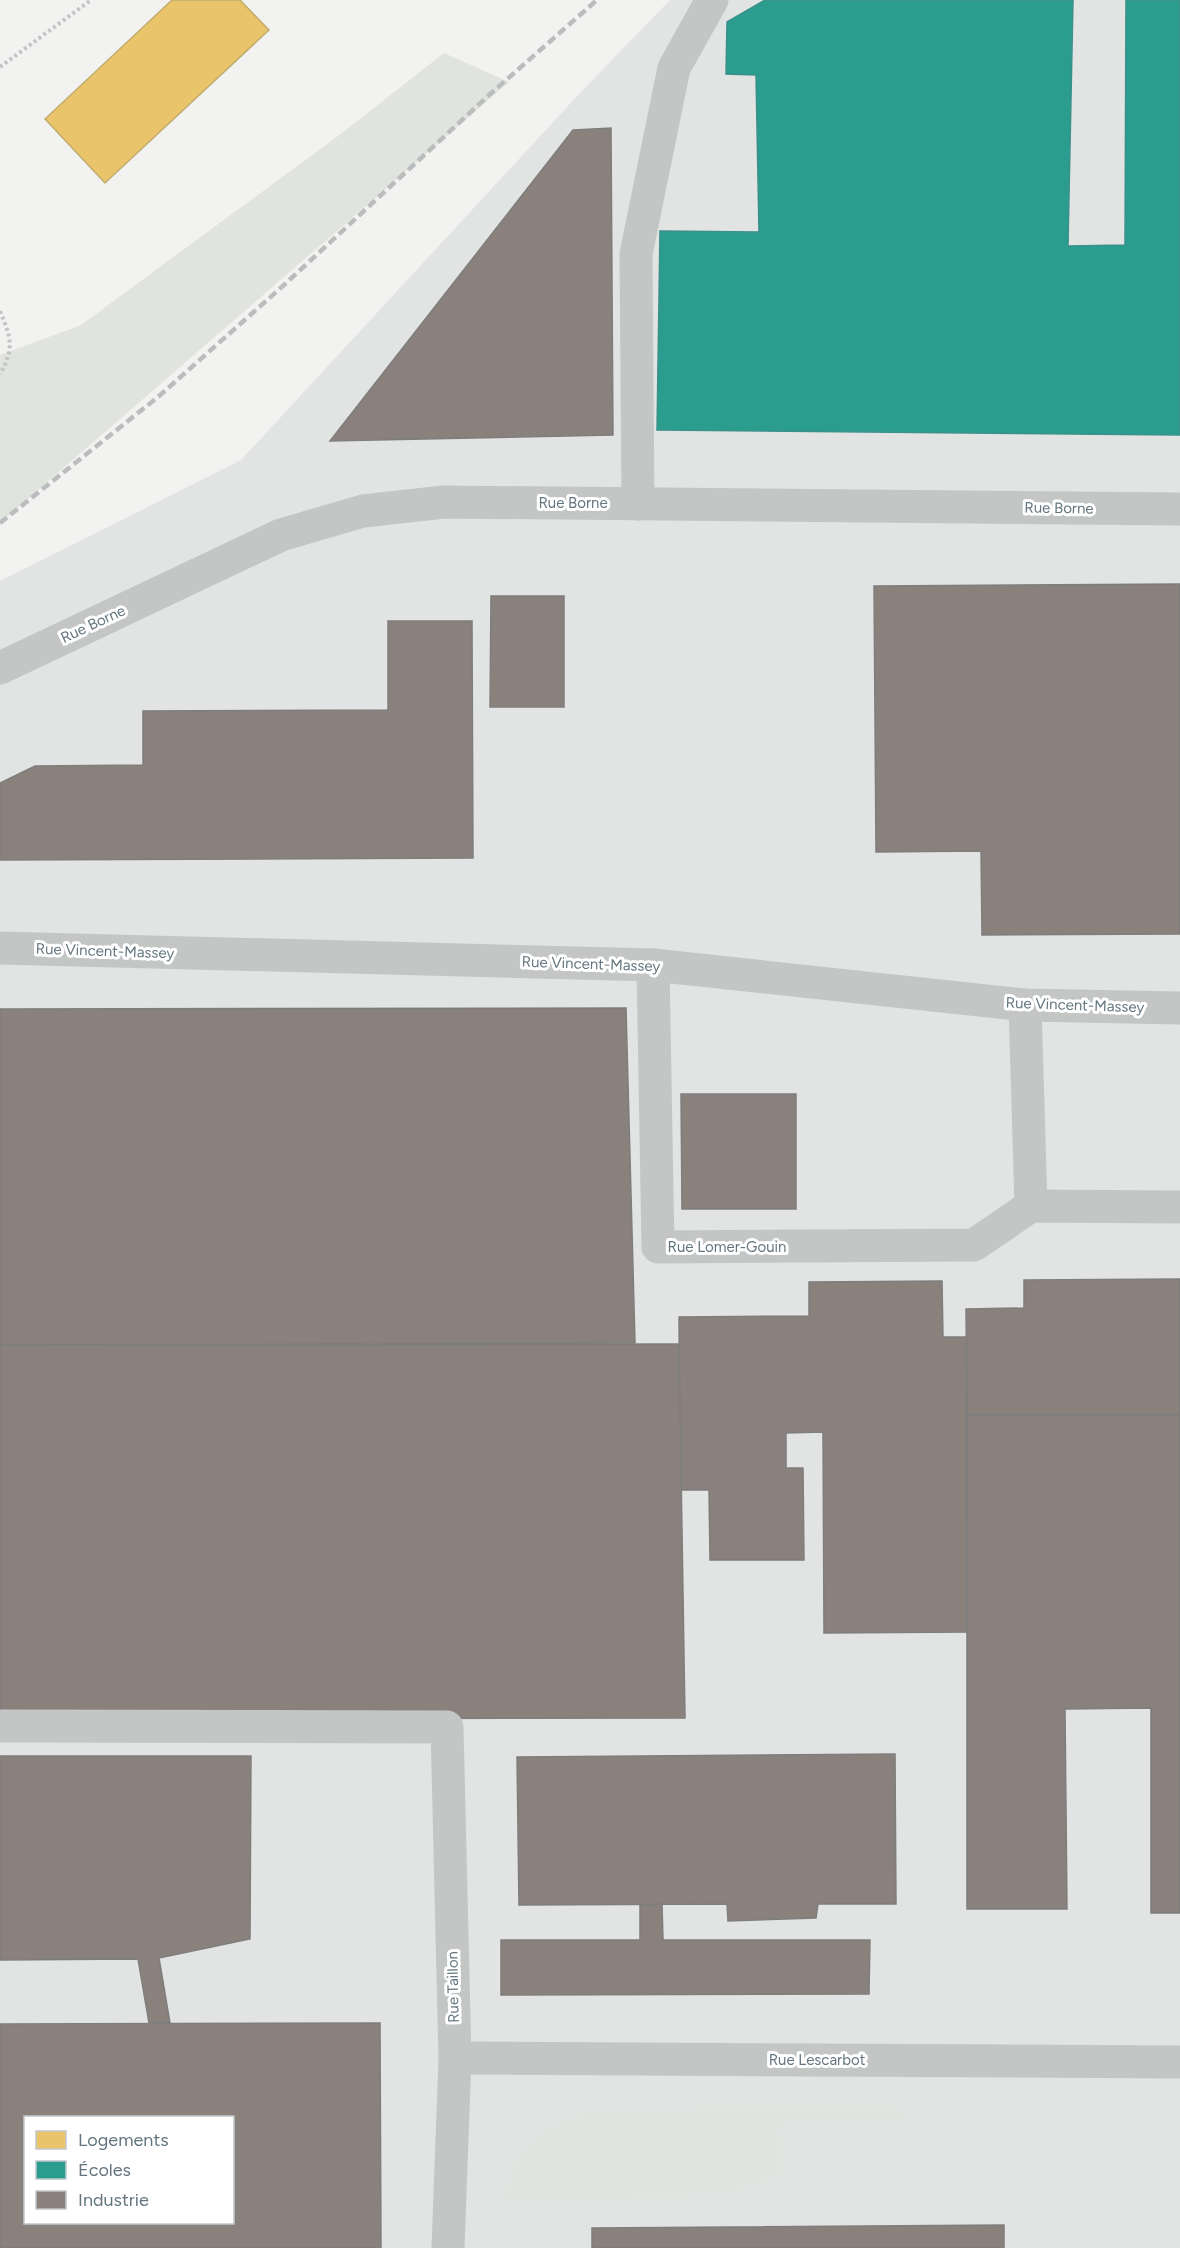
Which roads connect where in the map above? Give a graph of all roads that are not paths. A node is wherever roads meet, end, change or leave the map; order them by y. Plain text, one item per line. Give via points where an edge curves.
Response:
1 (712, 0) edge
2 (638, 504) junction
3 (1180, 509) edge
4 (0, 668) edge
5 (0, 948) edge
6 (653, 965) junction
7 (1025, 1005) junction
8 (1180, 1008) edge
9 (1031, 1206) junction
10 (1180, 1207) edge
11 (0, 1726) edge
12 (455, 2058) junction
13 (1180, 2062) edge
14 (448, 2248) edge

1 - 2 street via 674,68 636,254
2 - 3 street, Rue Borne
2 - 4 street, Rue Borne via 444,502 363,511 281,535
5 - 6 street, Rue Vincent-Massey
6 - 7 street, Rue Vincent-Massey
6 - 9 street, Rue Lomer-Gouin via 658,1247 974,1245
7 - 8 street, Rue Vincent-Massey
7 - 9 street
9 - 10 street
11 - 12 street, Rue Taillon via 447,1727
12 - 13 street, Rue Lescarbot
12 - 14 street, Rue Taillon

